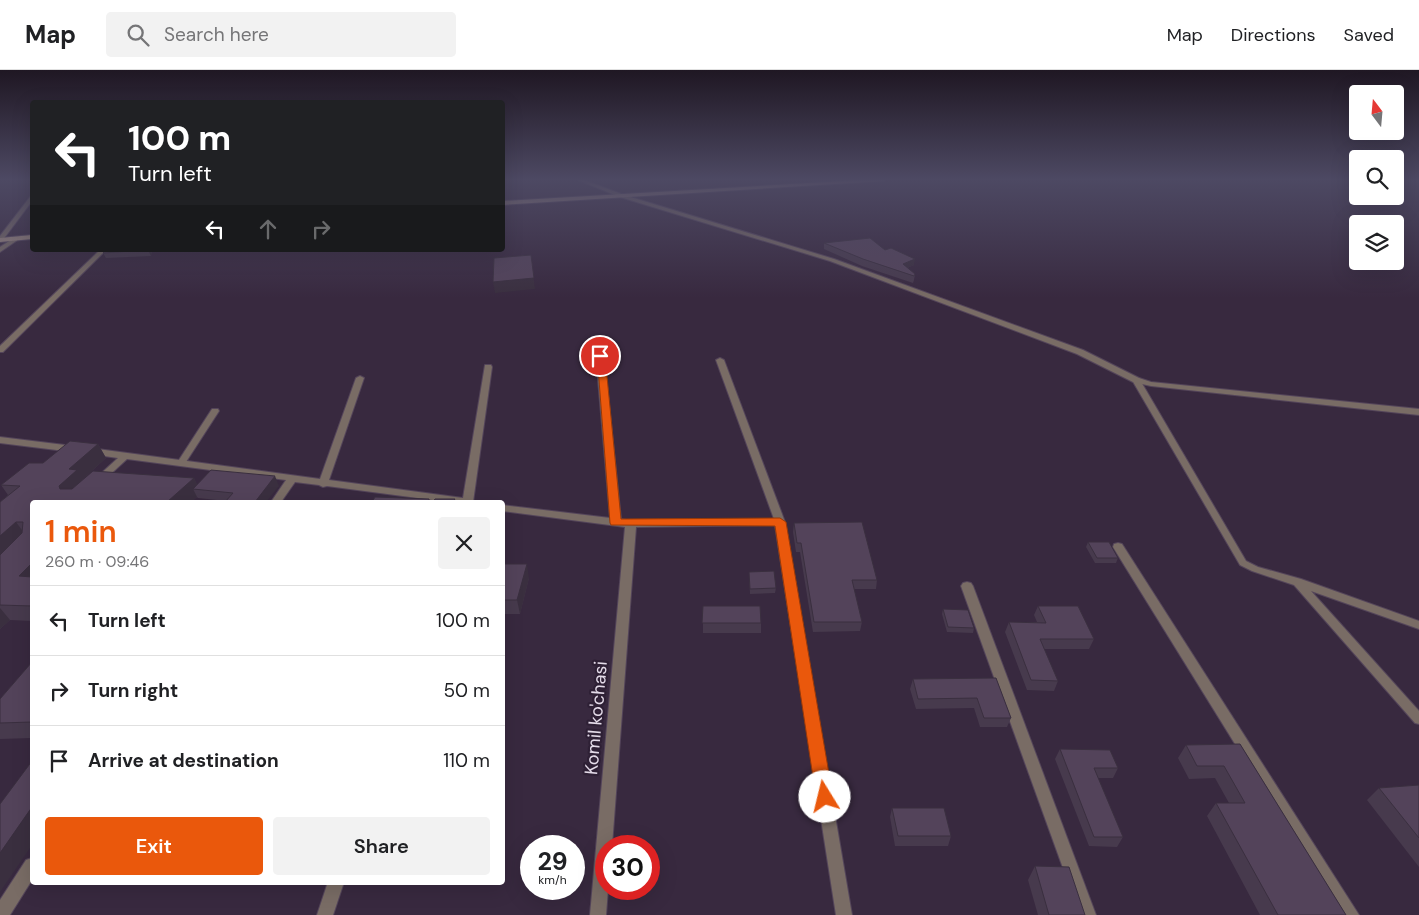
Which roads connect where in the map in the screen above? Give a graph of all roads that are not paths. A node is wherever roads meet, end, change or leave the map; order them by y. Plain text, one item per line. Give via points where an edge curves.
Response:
1 (16, 219) edge
2 (699, 219) edge
3 (30, 237) edge
4 (16, 239) junction
5 (0, 240) edge
6 (0, 250) edge
7 (101, 252) edge
8 (0, 350) edge
9 (600, 356) dead end
10 (720, 360) dead end
11 (488, 367) dead end
12 (360, 378) dead end
13 (1136, 380) junction
14 (214, 411) dead end
15 (1419, 412) edge
16 (0, 440) edge
17 (126, 456) junction
18 (181, 463) junction
19 (291, 480) junction
20 (323, 484) junction
21 (89, 489) edge
22 (277, 500) edge
23 (451, 500) edge
24 (467, 500) edge
25 (505, 508) edge
26 (780, 522) junction
27 (616, 523) junction
28 (631, 524) junction
29 (1118, 547) dead end
30 (1297, 582) junction
31 (967, 586) dead end
32 (1419, 625) edge
33 (1419, 719) edge
34 (30, 869) edge
35 (335, 885) edge
36 (0, 915) edge
37 (325, 915) edge
38 (598, 915) edge
39 (844, 915) edge
40 (1088, 915) edge
41 (1351, 915) edge

1 - 5 street
2 - 13 street via 832,260 1080,352
3 - 4 street
4 - 5 street
4 - 6 street
7 - 8 street
9 - 27 street
10 - 26 street
11 - 24 street
12 - 20 street
13 - 15 street
13 - 30 lane via 1244,563
14 - 18 lane
16 - 17 street
17 - 18 street
17 - 21 street
18 - 19 street
19 - 20 street
19 - 22 street
20 - 23 street
25 - 27 street
26 - 28 street
26 - 39 street
27 - 28 street
28 - 38 street, Komil ko'chasi
29 - 41 street
30 - 32 lane
30 - 33 lane
31 - 40 street
34 - 36 street
35 - 37 street

